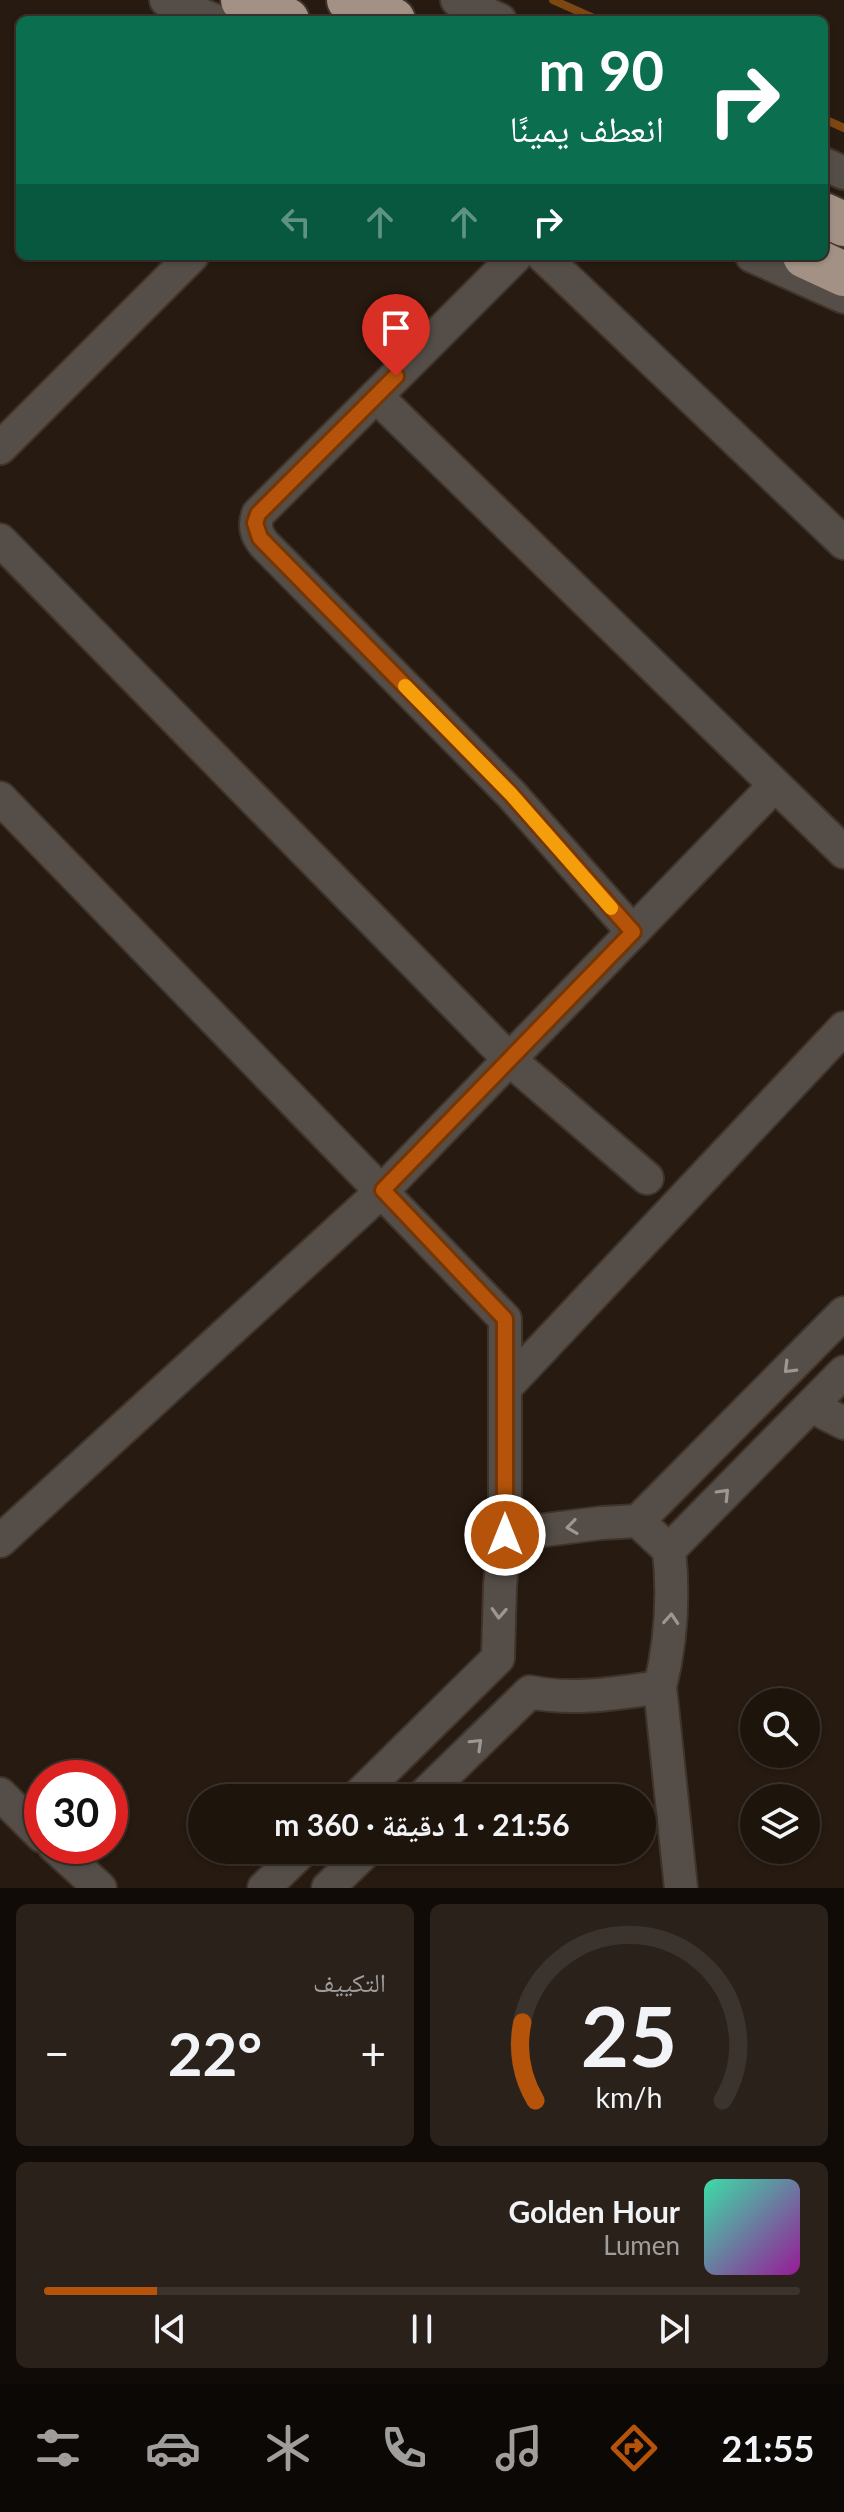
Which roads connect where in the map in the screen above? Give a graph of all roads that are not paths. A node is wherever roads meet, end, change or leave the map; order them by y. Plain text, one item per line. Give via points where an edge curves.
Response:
1 (166, 0) edge
2 (243, 0) edge
3 (349, 0) edge
4 (457, 0) edge
5 (204, 16) edge
6 (278, 16) edge
7 (384, 16) edge
8 (491, 16) edge
9 (188, 260) edge
10 (512, 260) edge
11 (547, 260) edge
12 (761, 260) edge
13 (814, 260) edge
14 (844, 274) edge
15 (844, 297) edge
16 (376, 396) junction
17 (0, 448) edge
18 (0, 540) edge
19 (844, 543) edge
20 (775, 785) junction
21 (0, 798) edge
22 (844, 852) edge
23 (633, 932) junction
24 (844, 1028) edge
25 (509, 1059) junction
26 (647, 1178) dead end
27 (383, 1190) junction
28 (844, 1313) edge
29 (844, 1372) edge
30 (506, 1387) junction
31 (811, 1406) junction
32 (844, 1423) edge
33 (638, 1521) junction
34 (505, 1535) junction
35 (0, 1541) edge
36 (669, 1550) junction
37 (498, 1658) junction
38 (660, 1687) junction
39 (530, 1692) junction
40 (370, 1784) edge
41 (435, 1784) edge
42 (0, 1794) edge
43 (24, 1818) edge
44 (74, 1864) edge
45 (289, 1864) edge
46 (353, 1864) edge
47 (100, 1888) edge
48 (264, 1888) edge
49 (328, 1888) edge
50 (681, 1888) edge

1 - 5 street
2 - 6 highway
3 - 7 highway
4 - 8 street
9 - 17 street
10 - 16 street
11 - 19 street
12 - 15 street
13 - 14 highway
16 - 20 street
16 - 23 street via 258,514 260,538 511,794
18 - 25 street
20 - 22 street
20 - 23 street
21 - 27 street
23 - 25 street
24 - 30 street
25 - 26 street
25 - 27 street
27 - 30 street via 502,1314
27 - 35 street
28 -> 33 street
29 - 31 street
30 - 34 street
31 - 32 street
36 -> 31 street
33 -> 34 street
33 - 36 street
34 -> 37 street
38 -> 36 street via 671,1612
37 - 39 street
37 - 40 street
38 - 39 street via 568,1696
38 - 50 street
41 -> 39 street
42 - 43 street
44 - 47 street
45 - 48 street
46 - 49 street

